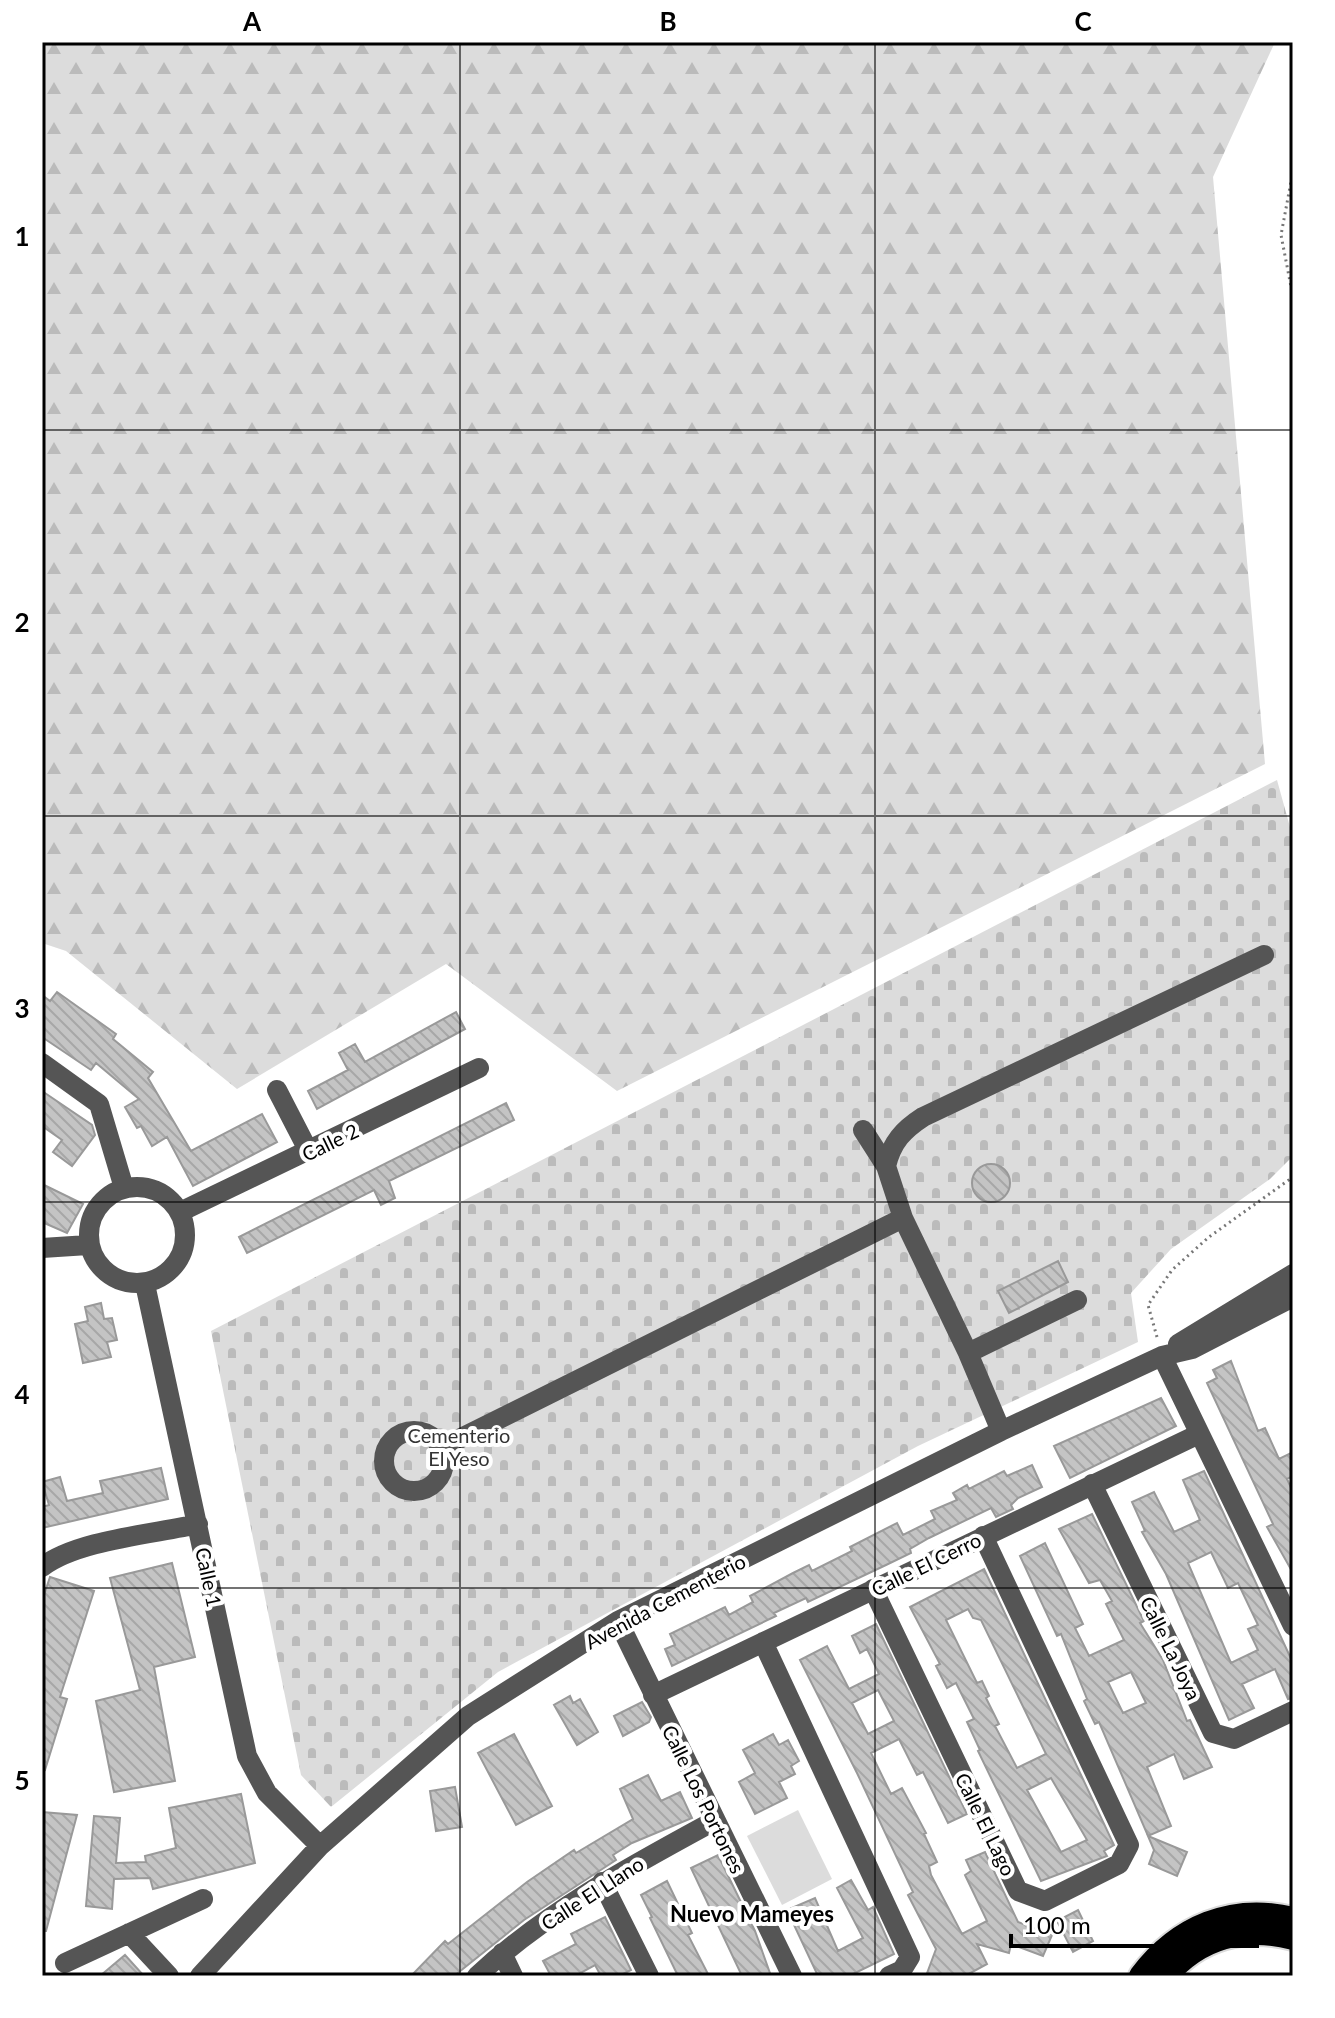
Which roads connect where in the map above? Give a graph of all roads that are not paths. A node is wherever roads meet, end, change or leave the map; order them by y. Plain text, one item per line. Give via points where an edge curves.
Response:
1 (1264, 955) dead end
2 (42, 1063) edge
3 (479, 1068) dead end
4 (277, 1090) dead end
5 (863, 1130) dead end
6 (309, 1152) junction
7 (886, 1166) junction
8 (124, 1188) junction
9 (180, 1212) junction
10 (903, 1218) junction
11 (88, 1245) junction
12 (42, 1248) edge
13 (1293, 1274) edge
14 (145, 1284) junction
15 (1293, 1297) edge
16 (1077, 1300) dead end
17 (968, 1353) junction
18 (1162, 1356) junction
19 (1001, 1431) junction
20 (1199, 1434) junction
21 (441, 1448) dead end
22 (1092, 1484) junction
23 (198, 1524) junction
24 (983, 1536) junction
25 (42, 1567) edge
26 (873, 1589) junction
27 (618, 1621) junction
28 (1293, 1626) edge
29 (763, 1642) junction
30 (653, 1695) junction
31 (1293, 1711) edge
32 (714, 1821) junction
33 (320, 1846) junction
34 (602, 1882) junction
35 (203, 1899) dead end
36 (1293, 1919) edge
37 (129, 1933) junction
38 (1293, 1938) edge
39 (502, 1953) junction
40 (65, 1963) dead end
41 (169, 1976) edge
42 (200, 1976) edge
43 (477, 1976) edge
44 (513, 1976) edge
45 (649, 1976) edge
46 (792, 1976) edge
47 (889, 1976) edge
48 (1141, 1976) edge
49 (1166, 1976) edge

1 - 7 street via 923,1117 903,1131
2 - 8 street via 99,1104
3 - 6 street, Calle 2
4 - 6 street
5 - 7 street
6 - 9 street, Calle 2
7 - 10 street
8 - 9 street via 156,1191
8 - 11 street via 95,1210
9 - 14 street via 185,1230 180,1256 162,1277
10 - 17 street
10 - 21 street
11 - 12 street
11 - 14 street via 99,1267 120,1282
13 - 18 street, Avenida Cementerio
14 - 23 street, Calle 1
15 - 18 street, Avenida Cementerio via 1192,1349
16 - 17 street via 1009,1340
17 - 19 street
18 - 19 street, Avenida Cementerio
18 - 20 street
19 - 27 street, Avenida Cementerio
20 - 22 street, Calle El Cerro
20 - 28 street
22 - 24 street, Calle El Cerro
22 - 31 street, Calle La Joya via 1213,1733 1234,1739
23 - 25 street via 80,1549
23 - 33 street, Calle 1 via 247,1756 267,1793
24 - 26 street, Calle El Cerro
24 - 26 street, Calle El Lago via 1129,1845 1119,1864 1058,1895 1045,1901 1018,1891
26 - 29 street, Calle El Cerro
27 - 30 street, Calle Los Portones
27 - 33 street, Avenida Cementerio via 468,1716
29 - 30 street, Calle El Cerro
29 - 47 street via 910,1957 902,1970
30 - 32 street, Calle Los Portones
32 - 34 street, Calle El Llano
32 - 46 street, Calle Los Portones
33 - 42 street, Avenida Cementerio
34 - 39 street, Calle El Llano
34 - 45 street
35 - 37 street
36 - 48 highway via 1243,1914 1208,1922 1175,1940
37 - 40 street
37 - 41 street
38 - 49 highway via 1262,1932 1215,1939 1188,1954
39 - 43 street, Calle El Llano
39 - 44 street

